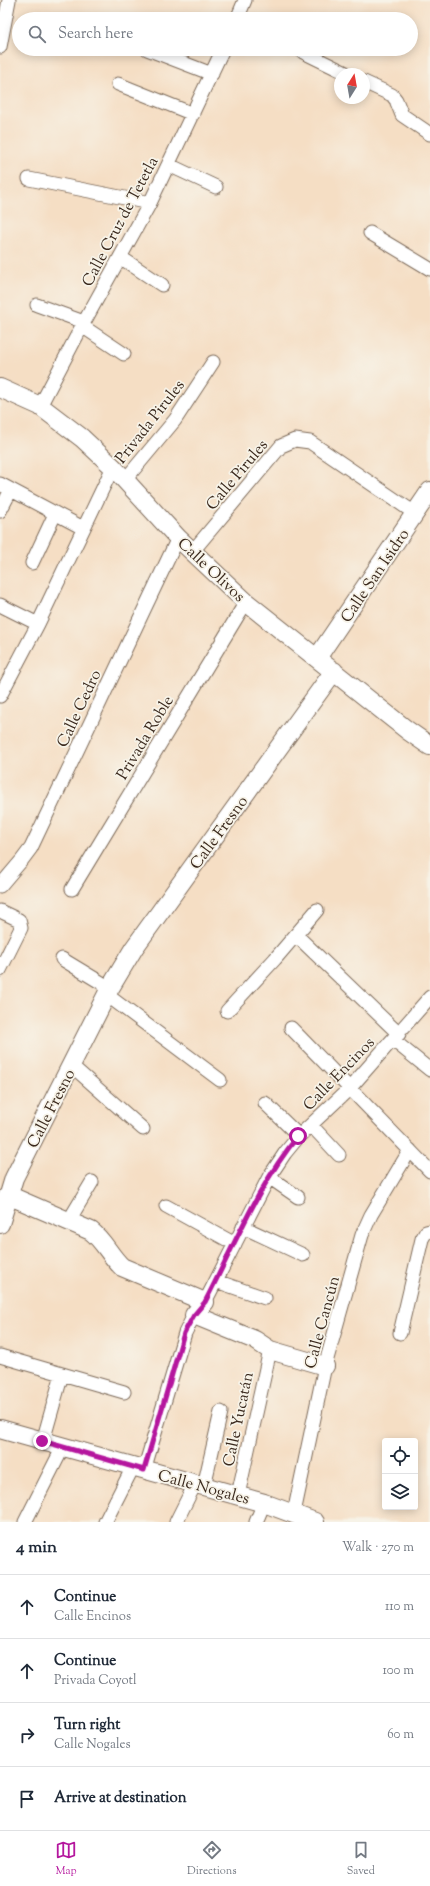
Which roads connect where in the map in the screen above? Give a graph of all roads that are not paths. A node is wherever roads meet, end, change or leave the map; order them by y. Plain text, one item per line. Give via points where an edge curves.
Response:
1 (9, 0) edge
2 (242, 1) edge
3 (239, 12) edge
4 (0, 47) edge
5 (165, 56) edge
6 (220, 56) edge
7 (311, 56) edge
8 (336, 68) edge
9 (212, 74) junction
10 (118, 84) dead end
11 (370, 85) edge
12 (193, 114) junction
13 (430, 134) edge
14 (169, 165) junction
15 (30, 179) dead end
16 (216, 187) dead end
17 (150, 203) junction
18 (370, 233) dead end
19 (120, 257) junction
20 (430, 269) edge
21 (162, 285) dead end
22 (37, 305) dead end
23 (83, 324) junction
24 (124, 354) dead end
25 (213, 362) dead end
26 (0, 388) edge
27 (40, 406) junction
28 (119, 474) junction
29 (6, 487) edge
30 (430, 491) edge
31 (0, 511) edge
32 (55, 514) junction
33 (416, 514) junction
34 (83, 528) junction
35 (178, 538) junction
36 (192, 552) junction
37 (32, 563) dead end
38 (246, 602) junction
39 (0, 605) edge
40 (38, 624) junction
41 (317, 658) junction
42 (334, 671) junction
43 (1, 690) edge
44 (430, 746) edge
45 (0, 886) edge
46 (72, 889) dead end
47 (0, 910) edge
48 (317, 910) dead end
49 (296, 935) junction
50 (62, 959) dead end
51 (0, 970) edge
52 (108, 992) junction
53 (430, 997) edge
54 (227, 1011) dead end
55 (291, 1028) dead end
56 (396, 1037) junction
57 (72, 1066) junction
58 (430, 1070) edge
59 (220, 1080) dead end
60 (350, 1088) junction
61 (265, 1103) dead end
62 (311, 1125) junction
63 (143, 1129) dead end
64 (298, 1136) junction
65 (410, 1150) junction
66 (339, 1155) dead end
67 (430, 1171) edge
68 (269, 1177) junction
69 (92, 1182) dead end
70 (4, 1194) edge
71 (298, 1197) dead end
72 (166, 1206) dead end
73 (68, 1222) junction
74 (0, 1224) edge
75 (243, 1227) junction
76 (430, 1231) edge
77 (235, 1244) junction
78 (303, 1255) dead end
79 (216, 1281) junction
80 (265, 1298) dead end
81 (200, 1309) junction
82 (400, 1333) dead end
83 (270, 1350) junction
84 (0, 1356) edge
85 (325, 1366) junction
86 (62, 1374) junction
87 (124, 1392) dead end
88 (220, 1412) dead end
89 (0, 1429) edge
90 (42, 1441) junction
91 (63, 1447) junction
92 (139, 1468) junction
93 (200, 1485) junction
94 (238, 1495) junction
95 (264, 1503) junction
96 (294, 1513) junction
97 (25, 1522) edge
98 (105, 1522) edge
99 (176, 1522) edge
100 (256, 1522) edge
101 (315, 1522) edge

1 - 4 street
2 - 3 street
5 - 9 street
6 - 9 street, Calle Cruz de Tetetla
7 - 8 street
9 - 12 street, Calle Cruz de Tetetla
10 - 12 street
11 - 13 street via 392,95 402,115
12 - 14 street, Calle Cruz de Tetetla
14 - 16 street
14 - 17 street, Calle Cruz de Tetetla
15 - 17 street
17 - 19 street, Calle Cruz de Tetetla
18 - 20 street
19 - 21 street
19 - 23 street, Calle Cruz de Tetetla
22 - 23 street
23 - 24 street
23 - 27 street, Calle Cruz de Tetetla
25 - 28 street, Privada Pirules via 176,420
26 - 27 street, Calle Olivos
27 - 28 street, Calle Olivos via 82,438
28 - 34 street
28 - 35 street, Calle Olivos
29 - 31 street
29 - 32 street
30 - 33 street, Calle San Isidro
32 - 34 street
32 - 37 street
33 - 36 street, Calle Pirules via 310,442 295,440 282,446
33 - 41 street, Calle San Isidro
34 - 40 street
35 - 36 street, Calle Olivos
35 - 45 street, Calle Cedro via 31,848
36 - 38 street, Calle Olivos
38 - 41 street, Calle Olivos
38 - 46 street, Privada Roble
39 - 40 street
40 - 43 street
41 - 42 street, Calle Olivos
42 - 44 street, Calle Olivos
42 - 52 street, Calle Fresno via 154,919
47 - 51 street via 19,920 21,928
48 - 49 street
49 - 54 street
49 - 56 street
50 - 52 street
52 - 57 street, Calle Fresno
52 - 59 street
53 - 56 street, Calle Encinos
55 - 60 street
56 - 58 street
56 - 60 street, Calle Encinos
57 - 63 street
57 - 70 street, Calle Fresno
60 - 62 street, Calle Encinos
60 - 65 street
61 - 64 street
62 - 64 street, Calle Encinos
62 - 66 street
64 - 68 street, Calle Encinos
65 - 67 street
65 - 85 street, Calle Cancún via 362,1235
68 - 71 street
68 - 75 street, Calle Encinos
69 - 73 street
70 - 73 street
70 - 74 street, Calle Fresno
72 - 77 street
73 - 81 street via 91,1231 100,1238 122,1267
75 - 77 street, Calle Encinos
75 - 78 street
76 - 82 street via 426,1232 422,1239
77 - 79 street, Calle Encinos
79 - 80 street
79 - 81 street, Calle Encinos
81 - 83 street
81 - 92 street, Calle Encinos via 184,1333
83 - 85 street
83 - 94 street, Calle Yucatán
84 - 86 street
85 - 96 street, Calle Cancún
86 - 87 street
86 - 90 street
88 - 93 street
89 - 90 street, Calle Nogales
90 - 91 street, Calle Nogales
91 - 92 street, Calle Nogales
91 - 97 street
92 - 93 street, Calle Nogales
92 - 98 street, Calle Encinos
93 - 94 street, Calle Nogales
93 - 99 street
94 - 95 street, Calle Nogales
95 - 96 street, Calle Nogales
95 - 100 street
96 - 101 street, Calle Nogales

